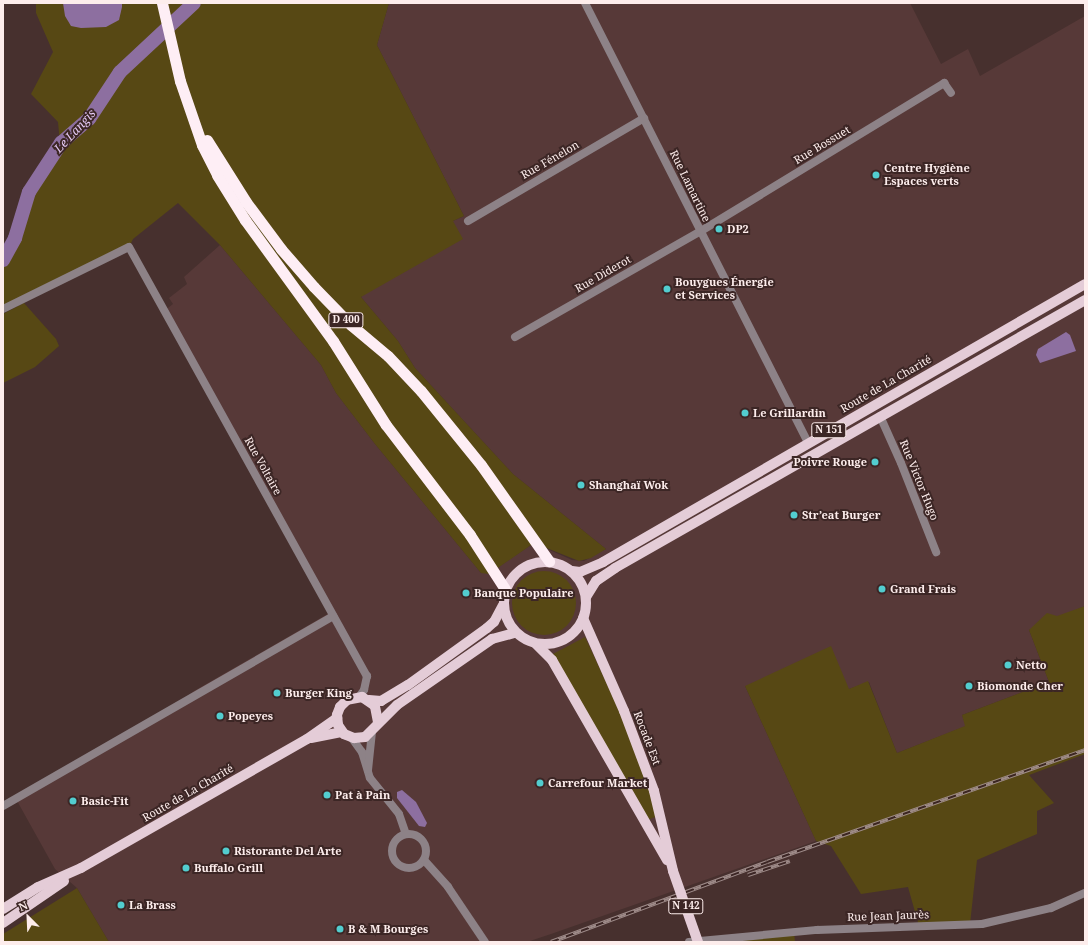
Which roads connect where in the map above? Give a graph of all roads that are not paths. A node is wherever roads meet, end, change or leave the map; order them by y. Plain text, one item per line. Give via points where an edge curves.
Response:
1 (585, 3) edge
2 (162, 5) edge
3 (951, 93) dead end
4 (192, 115) junction
5 (644, 118) junction
6 (468, 221) dead end
7 (701, 231) junction
8 (1085, 284) edge
9 (1085, 300) edge
10 (3, 309) edge
11 (516, 337) dead end
12 (880, 416) junction
13 (808, 442) junction
14 (936, 552) dead end
15 (549, 561) junction
16 (572, 571) junction
17 (505, 589) junction
18 (586, 597) junction
19 (503, 605) junction
20 (333, 616) junction
21 (584, 618) junction
22 (515, 633) junction
23 (536, 644) junction
24 (359, 697) junction
25 (369, 700) junction
26 (337, 718) junction
27 (378, 722) junction
28 (342, 732) junction
29 (372, 733) junction
30 (351, 738) junction
31 (307, 739) junction
32 (368, 770) junction
33 (3, 806) edge
34 (406, 834) junction
35 (424, 860) junction
36 (81, 868) junction
37 (673, 871) junction
38 (1085, 893) edge
39 (3, 909) edge
40 (3, 923) edge
41 (485, 942) edge
42 (689, 942) edge
43 (698, 942) edge

1 - 5 street, Rue Lamartine
2 - 4 highway, D 400
3 - 7 street, Rue Bossuet via 944,84
4 - 15 highway, D 400 via 246,202 281,249 351,325 388,356 421,391 481,465
4 - 17 highway, D 400 via 217,175 245,220 333,341 386,425 458,517
5 - 6 street, Rue Fénelon
5 - 7 street, Rue Lamartine
7 - 11 street, Rue Diderot
7 - 13 street, Rue Lamartine
8 - 13 main road, Route de La Charité / N 151
9 - 12 main road, N 151
10 - 20 street, Rue Voltaire via 129,247
12 - 14 street, Rue Victor Hugo
12 - 18 main road, N 151 via 616,568 596,581
13 - 16 main road, Route de La Charité / N 151 via 603,562 580,572
15 - 16 main road
15 - 17 main road via 535,562 522,568 512,577
16 - 18 main road via 581,583
17 - 19 main road
18 - 21 main road
19 - 22 main road via 506,620
19 - 25 main road via 494,622 487,628 398,692 381,701
20 - 24 street, Rue Voltaire via 367,676 364,690
20 - 33 street
21 - 23 main road via 578,628 559,642
21 - 37 main road, Rocade Est / N 142 via 624,711 654,791
22 - 23 main road
22 - 27 main road via 492,639 397,705
23 - 37 main road, Rocade Est / N 142 via 552,660
24 - 25 main road
24 - 26 main road via 342,704
25 - 27 main road via 376,708
26 - 28 main road
26 - 31 main road, Route de La Charité
27 - 29 main road
28 - 30 main road
28 - 31 main road, Route de La Charité
29 - 30 main road via 362,738
29 - 32 street
30 - 32 street via 359,747
31 - 36 main road, Route de La Charité
32 - 34 street via 370,778 399,814
34 - 35 street via 422,839 427,849
34 - 35 street via 393,845 395,861 410,868
35 - 41 street via 448,887
36 - 39 main road, Route de La Charité via 38,887
36 - 40 main road, Route de La Charité
37 - 43 main road, Rocade Est / N 142, bridge
38 - 42 street, Rue Jean Jaurès via 1051,908 982,924 817,930

